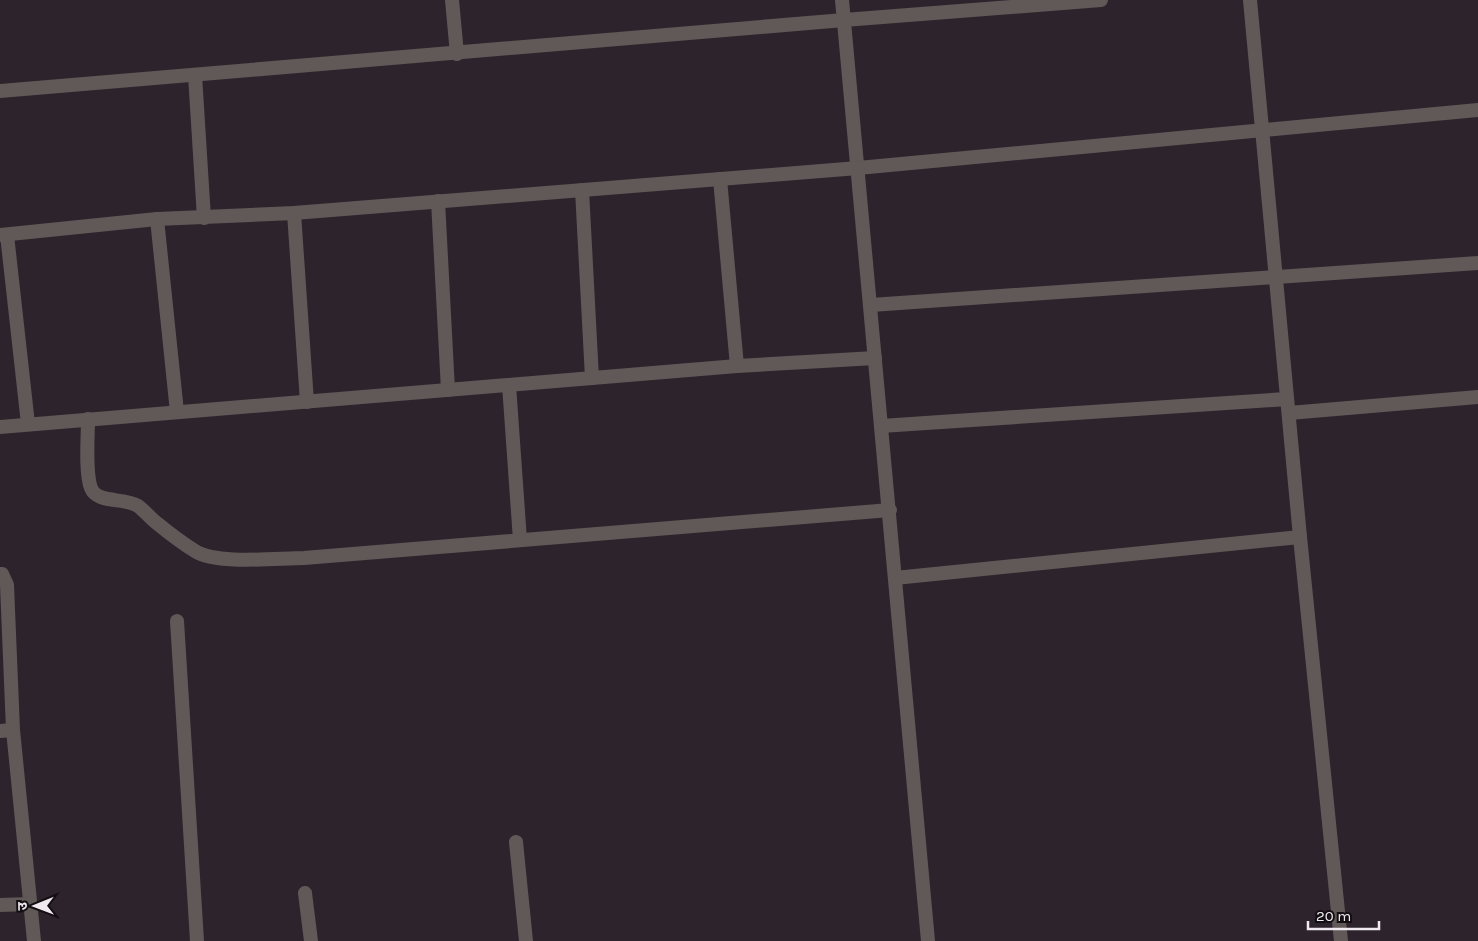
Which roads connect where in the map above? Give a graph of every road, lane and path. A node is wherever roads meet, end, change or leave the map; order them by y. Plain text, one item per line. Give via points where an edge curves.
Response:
1 (452, 0) edge
2 (842, 0) edge
3 (1101, 0) edge
4 (1250, 0) edge
5 (844, 20) junction
6 (456, 54) junction
7 (195, 75) junction
8 (0, 91) edge
9 (1478, 110) edge
10 (1263, 130) junction
11 (858, 168) junction
12 (720, 179) junction
13 (582, 190) junction
14 (438, 201) junction
15 (294, 213) junction
16 (204, 218) junction
17 (157, 219) junction
18 (3, 235) edge
19 (1478, 263) edge
20 (1276, 277) junction
21 (871, 305) junction
22 (875, 358) junction
23 (737, 366) junction
24 (592, 378) junction
25 (509, 385) junction
26 (448, 390) junction
27 (1478, 397) edge
28 (307, 402) junction
29 (1288, 406) junction
30 (177, 412) junction
31 (88, 419) junction
32 (28, 424) junction
33 (882, 426) junction
34 (0, 427) edge
35 (890, 510) junction
36 (1300, 537) junction
37 (520, 540) junction
38 (0, 574) edge
39 (895, 578) junction
40 (177, 621) dead end
41 (7, 730) edge
42 (516, 842) dead end
43 (305, 893) dead end
44 (30, 904) junction
45 (0, 906) edge
46 (34, 941) edge
47 (197, 941) edge
48 (311, 941) edge
49 (526, 941) edge
50 (928, 941) edge
51 (1341, 941) edge

1 - 6 street
2 - 5 street
3 - 5 street
4 - 10 street
5 - 6 street
5 - 11 street
6 - 7 street
7 - 8 street
7 - 16 street
9 - 10 street
10 - 11 street
10 - 20 street
11 - 12 street
11 - 21 street
12 - 13 street
12 - 23 street
13 - 14 street
13 - 24 street
14 - 15 street
14 - 26 street
15 - 16 street
15 - 28 street
16 - 17 street
17 - 18 street
17 - 30 street
18 - 32 street
19 - 20 street
20 - 21 street
20 - 29 street
21 - 22 street
22 - 23 street
22 - 33 street
23 - 24 street
24 - 25 street
25 - 26 street
25 - 37 street
26 - 28 street
27 - 29 street
28 - 30 street
29 - 33 street
29 - 36 street
30 - 31 street
31 - 32 street
31 - 37 street via 88,479 96,496 139,506 158,524 209,558 304,558
32 - 34 street
33 - 35 street
35 - 37 street
35 - 39 street
36 - 39 street
36 - 51 street
38 - 41 street via 7,585
39 - 50 street
40 - 47 street
41 - 44 street
42 - 49 street
43 - 48 street
44 - 45 street
44 - 46 street

